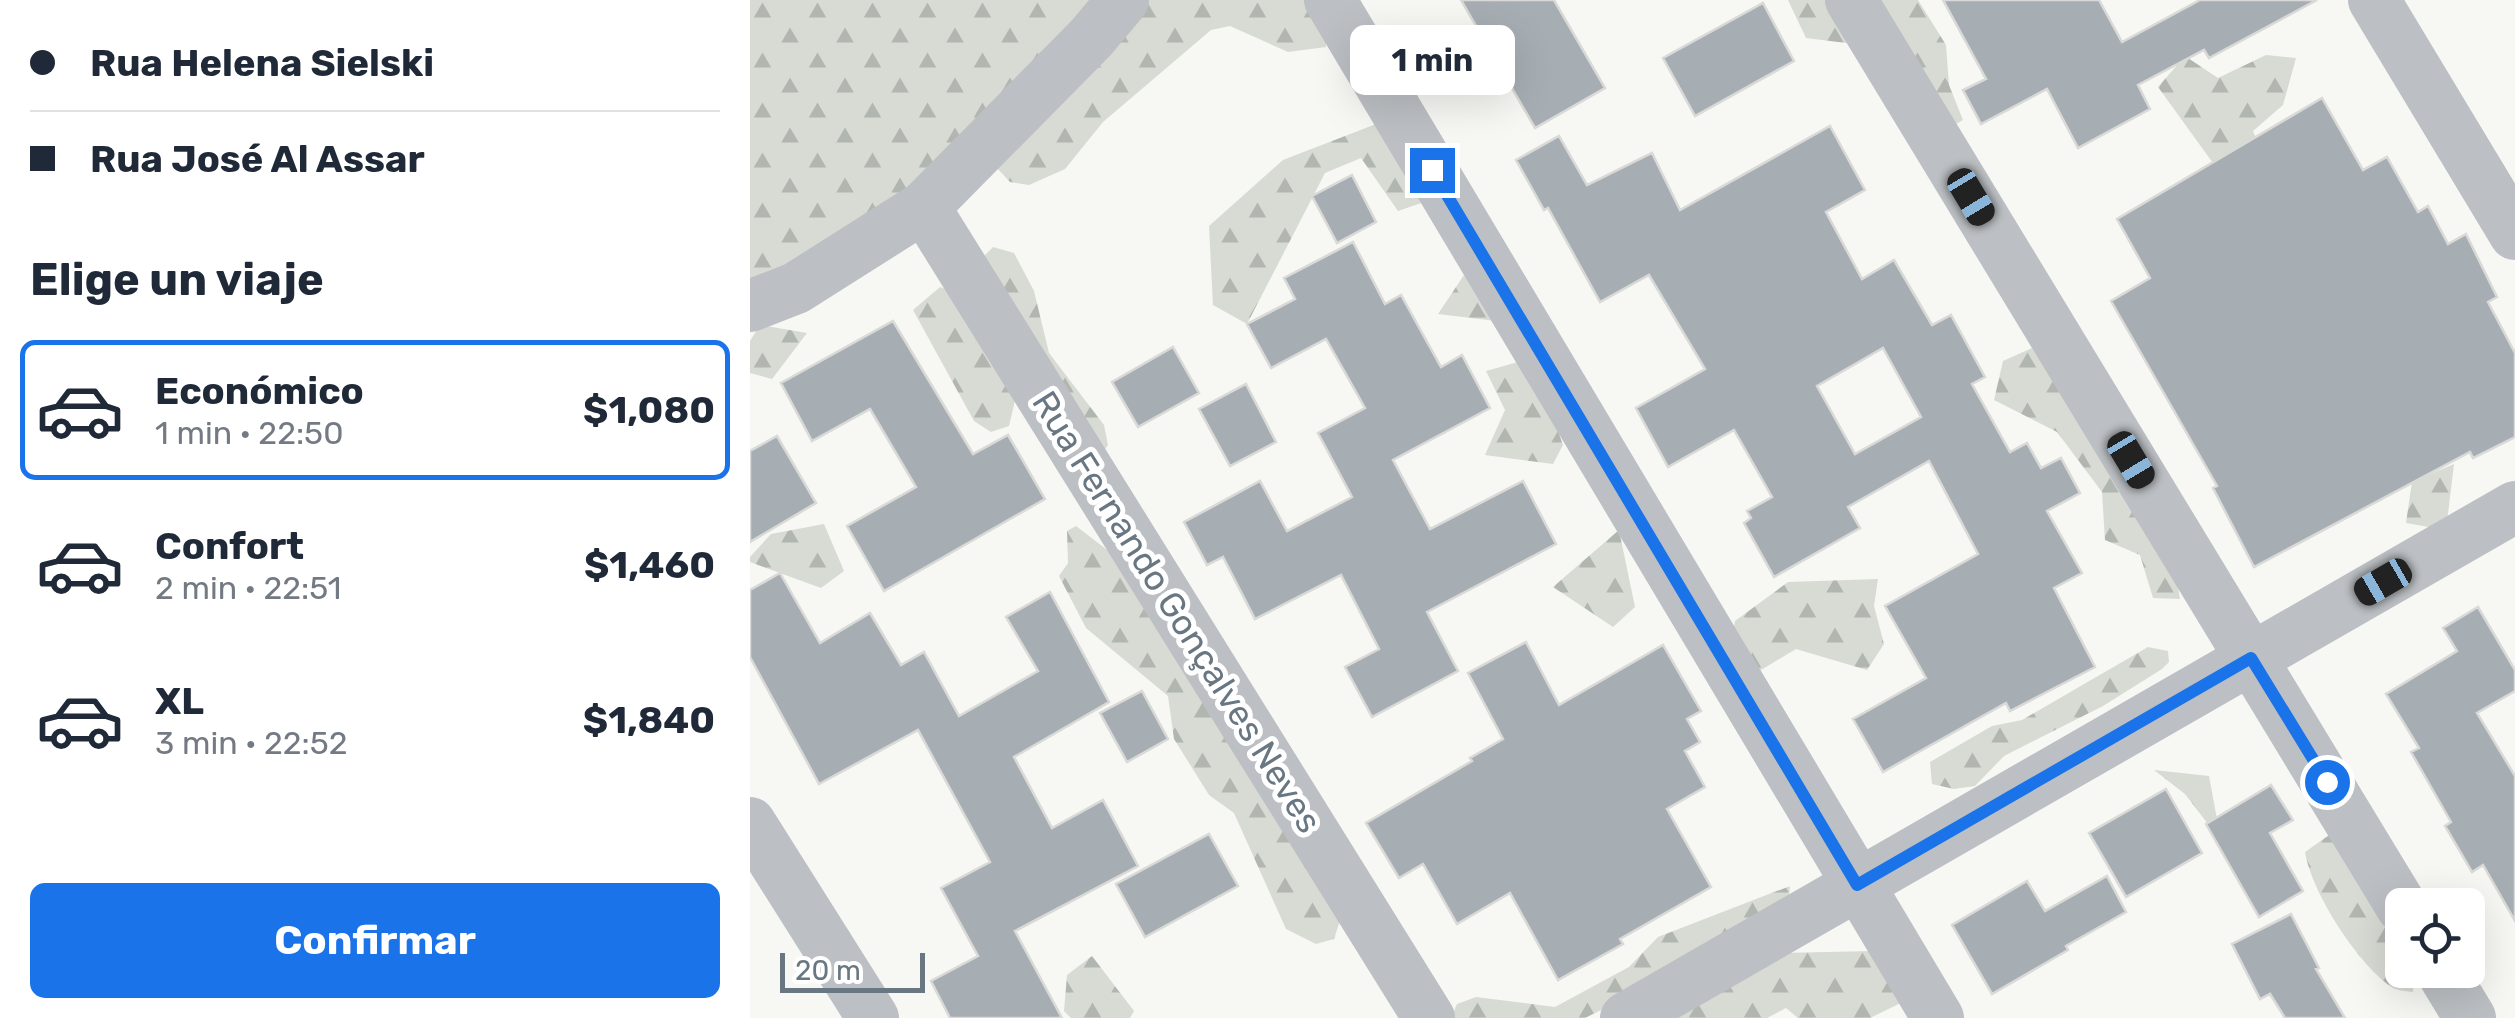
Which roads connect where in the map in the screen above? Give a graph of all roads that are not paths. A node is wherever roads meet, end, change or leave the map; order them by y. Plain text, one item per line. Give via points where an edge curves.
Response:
1 (1123, 0) edge
2 (1330, 0) edge
3 (1851, 0) edge
4 (2374, 0) edge
5 (924, 207) junction
6 (2515, 234) edge
7 (750, 306) edge
8 (2515, 507) edge
9 (2251, 658) junction
10 (750, 824) edge
11 (1857, 885) junction
12 (2390, 888) edge
13 (2452, 988) edge
14 (873, 1018) edge
15 (1429, 1018) edge
16 (1626, 1018) edge
17 (1938, 1018) edge
18 (2470, 1018) edge

1 - 5 street
2 - 11 street
3 - 9 street
4 - 6 street
5 - 7 street via 796,288
5 - 15 street, Rua Fernando Gonçalves Neves
8 - 9 street
9 - 11 street
9 - 12 street
10 - 14 street
11 - 16 street
11 - 17 street
13 - 18 street

